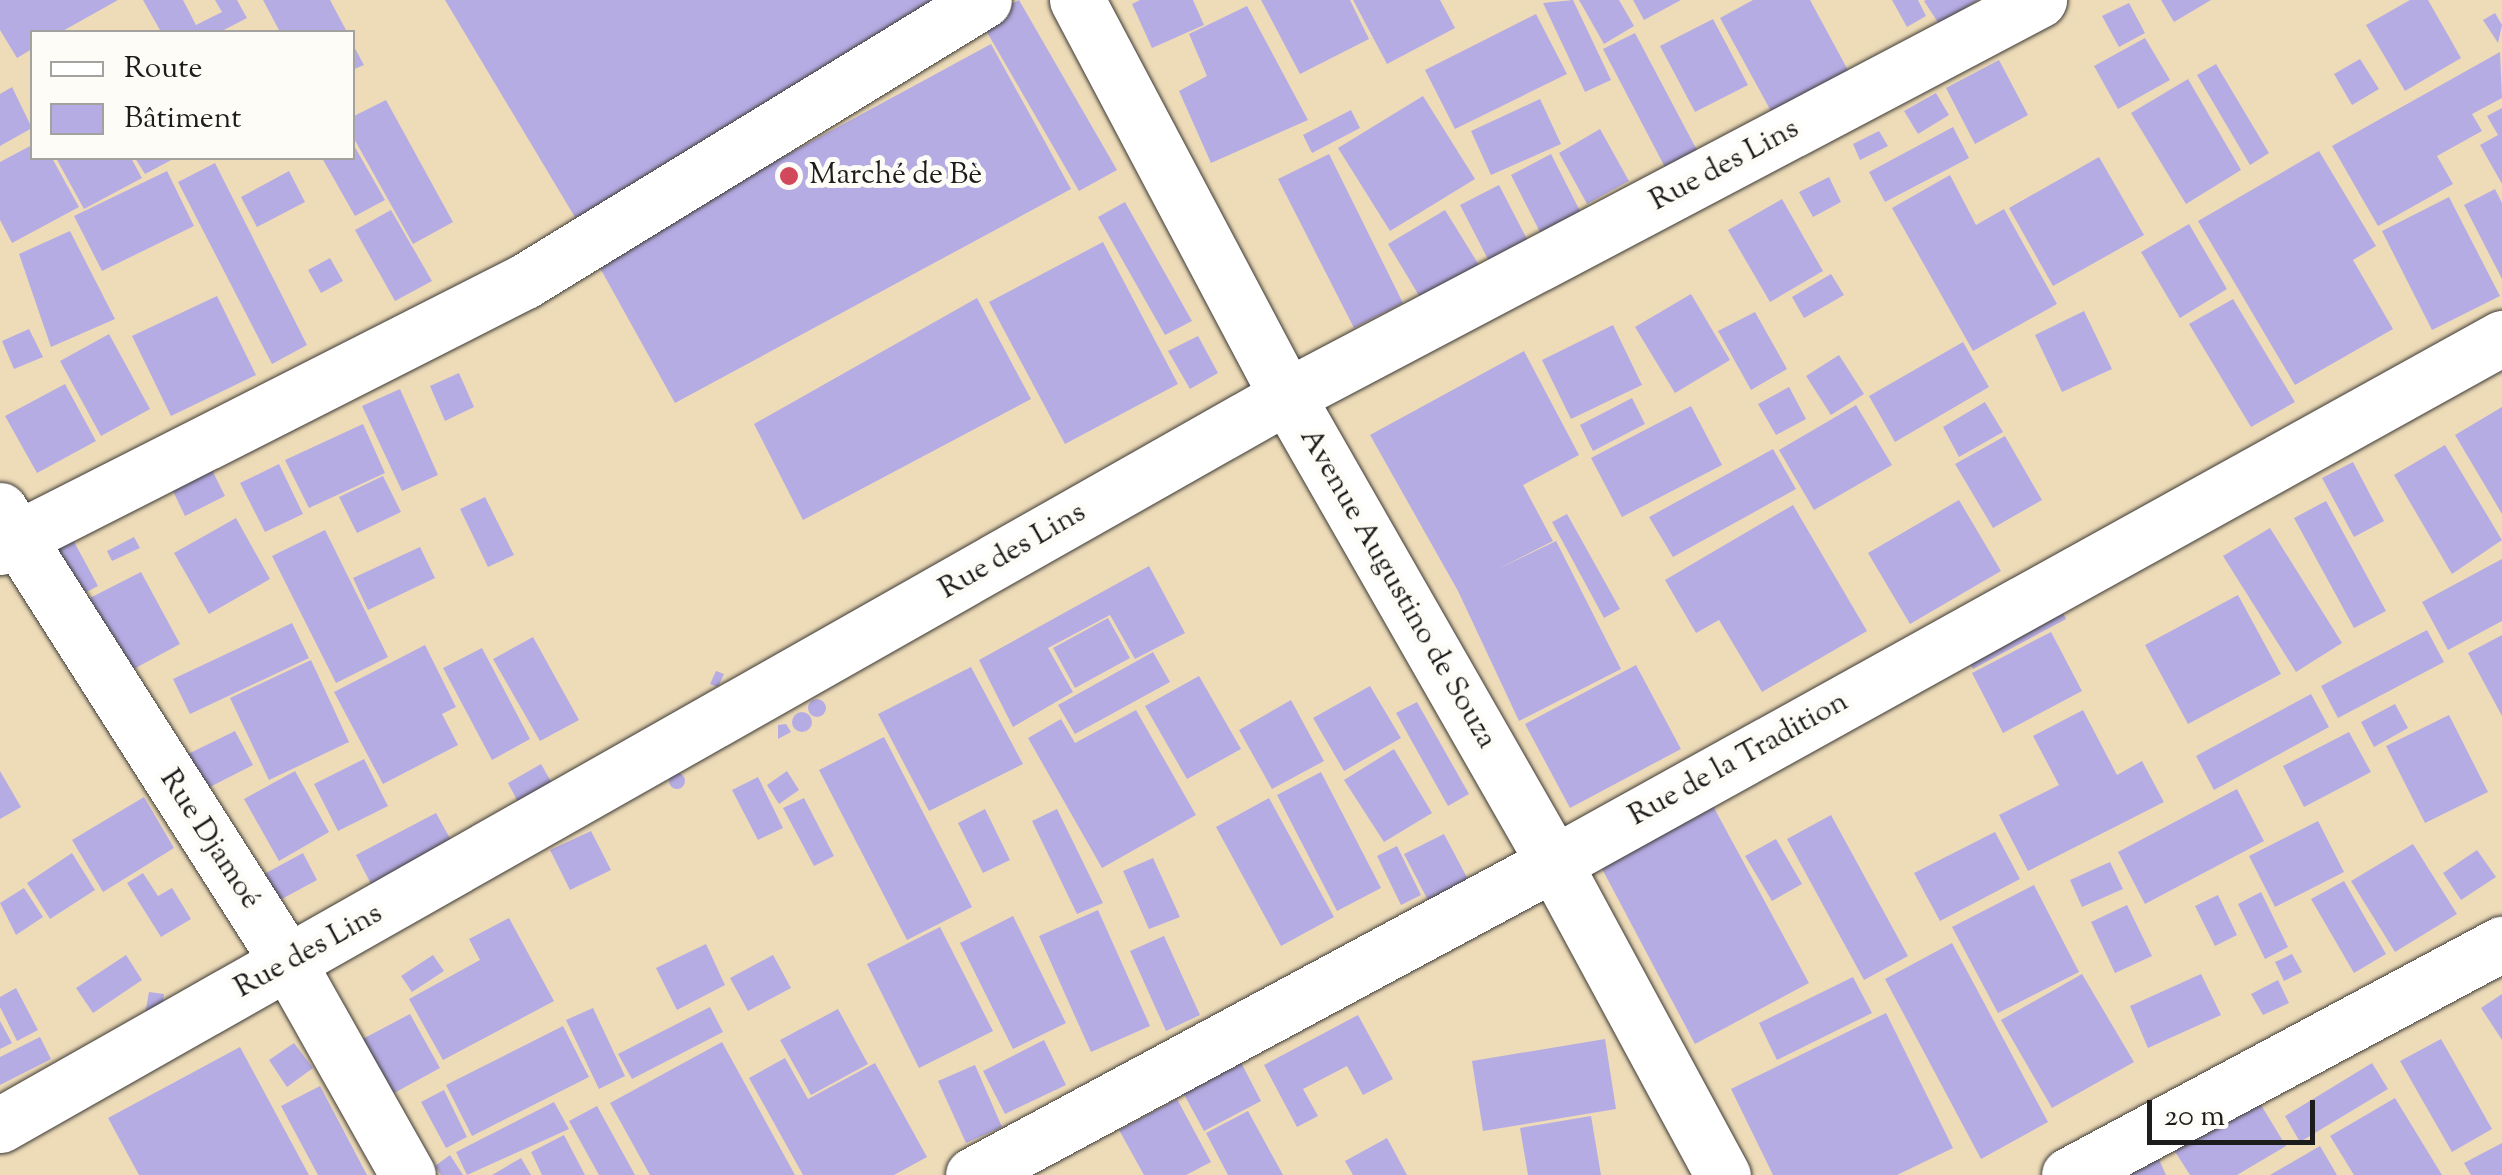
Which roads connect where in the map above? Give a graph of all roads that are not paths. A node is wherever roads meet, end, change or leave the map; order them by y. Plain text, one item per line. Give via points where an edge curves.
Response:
1 (984, 0) edge
2 (1077, 0) edge
3 (2039, 0) edge
4 (2502, 338) edge
5 (1287, 396) junction
6 (6, 532) edge
7 (1554, 863) junction
8 (2502, 944) edge
9 (289, 964) junction
10 (0, 1125) edge
11 (408, 1175) edge
12 (973, 1175) edge
13 (1723, 1175) edge
14 (2069, 1175) edge

1 - 6 street via 525,281
2 - 5 street, Avenue Augustino de Souza
3 - 5 street, Rue des Lins
4 - 7 street, Rue de la Tradition
5 - 7 street, Avenue Augustino de Souza
5 - 9 street, Rue des Lins
6 - 9 street, Rue Djamoé
7 - 12 street, Rue de la Tradition
7 - 13 street, Avenue Augustino de Souza
8 - 14 street
9 - 10 street, Rue des Lins
9 - 11 street, Rue Djamoé

